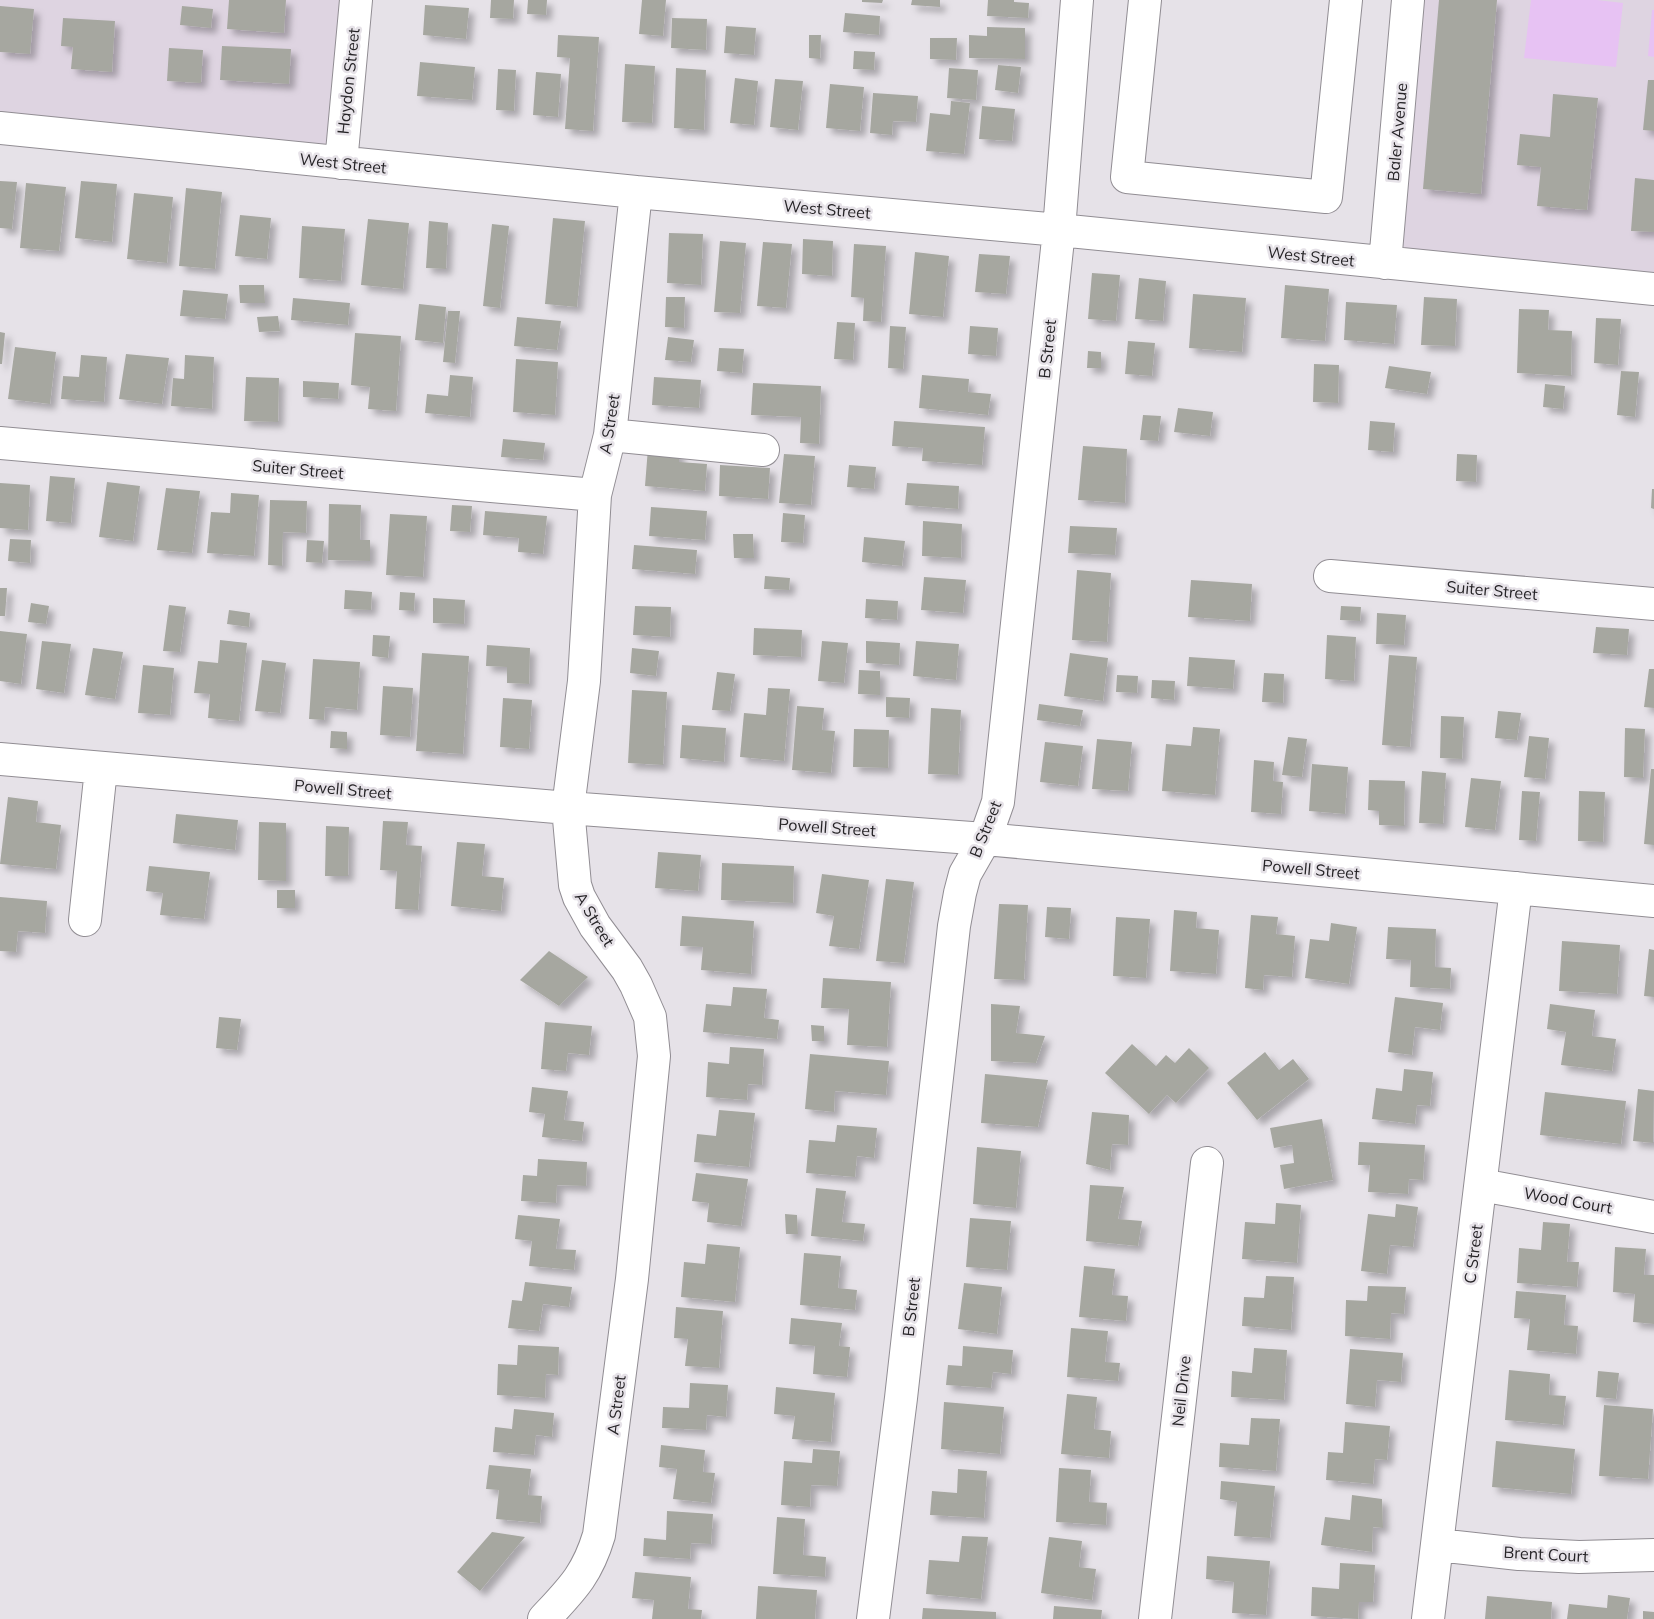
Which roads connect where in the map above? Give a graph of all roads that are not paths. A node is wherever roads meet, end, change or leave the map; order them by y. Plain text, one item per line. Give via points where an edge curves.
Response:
1 (356, 0) edge
2 (1077, 0) edge
3 (1145, 0) edge
4 (1346, 0) edge
5 (1408, 0) edge
6 (0, 128) edge
7 (340, 163) junction
8 (636, 192) junction
9 (1059, 230) junction
10 (1386, 263) junction
11 (1654, 289) edge
12 (610, 435) junction
13 (0, 443) edge
14 (763, 450) dead end
15 (595, 495) junction
16 (1330, 576) dead end
17 (1654, 604) edge
18 (0, 759) edge
19 (101, 769) junction
20 (568, 808) junction
21 (985, 839) junction
22 (1516, 888) junction
23 (1654, 901) edge
24 (85, 920) dead end
25 (1207, 1163) dead end
26 (1481, 1185) junction
27 (1654, 1217) edge
28 (1438, 1545) junction
29 (1654, 1555) edge
30 (544, 1619) edge
31 (873, 1619) edge
32 (1155, 1619) edge
33 (1428, 1619) edge

1 - 7 street, Haydon Street
2 - 9 street, B Street
3 - 4 street via 1126,177 1326,197
5 - 10 street, Baler Avenue
6 - 7 street, West Street
7 - 8 street, West Street
8 - 9 street, West Street
8 - 12 street, A Street
9 - 10 street, West Street
9 - 21 street, B Street via 998,802
10 - 11 street, West Street
12 - 14 street
12 - 15 street, A Street
13 - 15 street, Suiter Street
15 - 20 street, A Street via 584,681
16 - 17 street, Suiter Street
18 - 19 street, Powell Street
19 - 20 street, Powell Street
19 - 24 street
20 - 21 street, Powell Street
20 - 30 street, A Street via 579,897 636,986 650,1017 654,1056 632,1279 599,1534 591,1560 576,1584
21 - 22 street, Powell Street
21 - 31 street, B Street via 965,874 954,926
22 - 23 street, Powell Street
22 - 26 street, C Street
25 - 32 street, Neil Drive
26 - 27 street, Wood Court
26 - 28 street, C Street
28 - 29 street, Brent Court via 1549,1555
28 - 33 street, C Street

